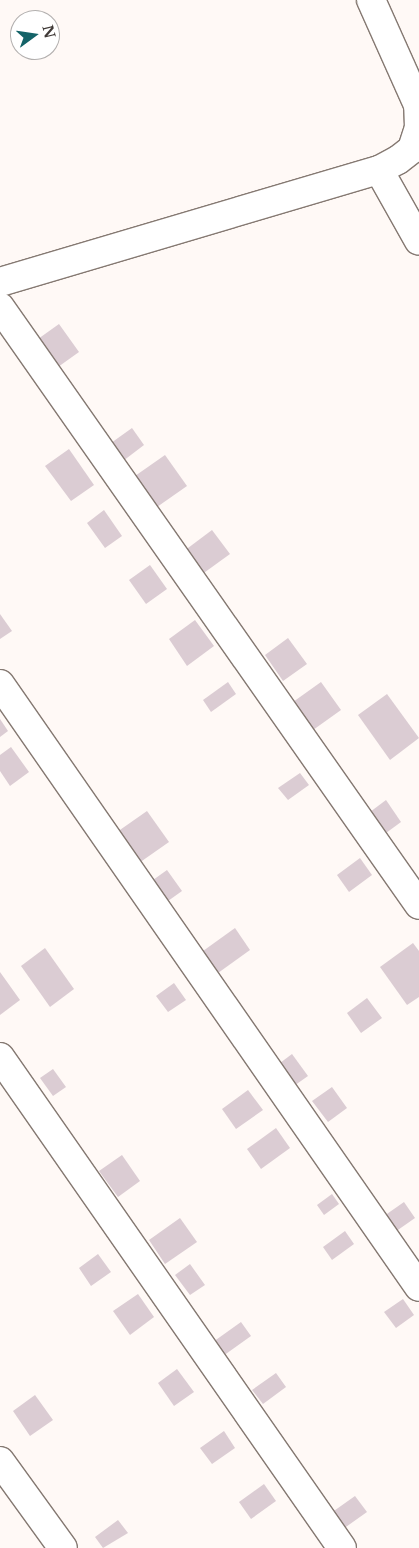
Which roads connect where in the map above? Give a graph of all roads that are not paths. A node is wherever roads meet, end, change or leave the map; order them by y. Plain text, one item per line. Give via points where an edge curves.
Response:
1 (371, 0) edge
2 (418, 105) edge
3 (379, 170) junction
4 (419, 241) edge
5 (0, 282) edge
6 (0, 307) edge
7 (0, 684) edge
8 (419, 905) edge
9 (0, 1057) edge
10 (419, 1287) edge
11 (0, 1461) edge
12 (63, 1548) edge
13 (342, 1548) edge

1 - 2 street
2 - 3 street via 419,128 412,149
3 - 4 street
3 - 5 street
6 - 8 street
7 - 10 street
9 - 13 street
11 - 12 street

